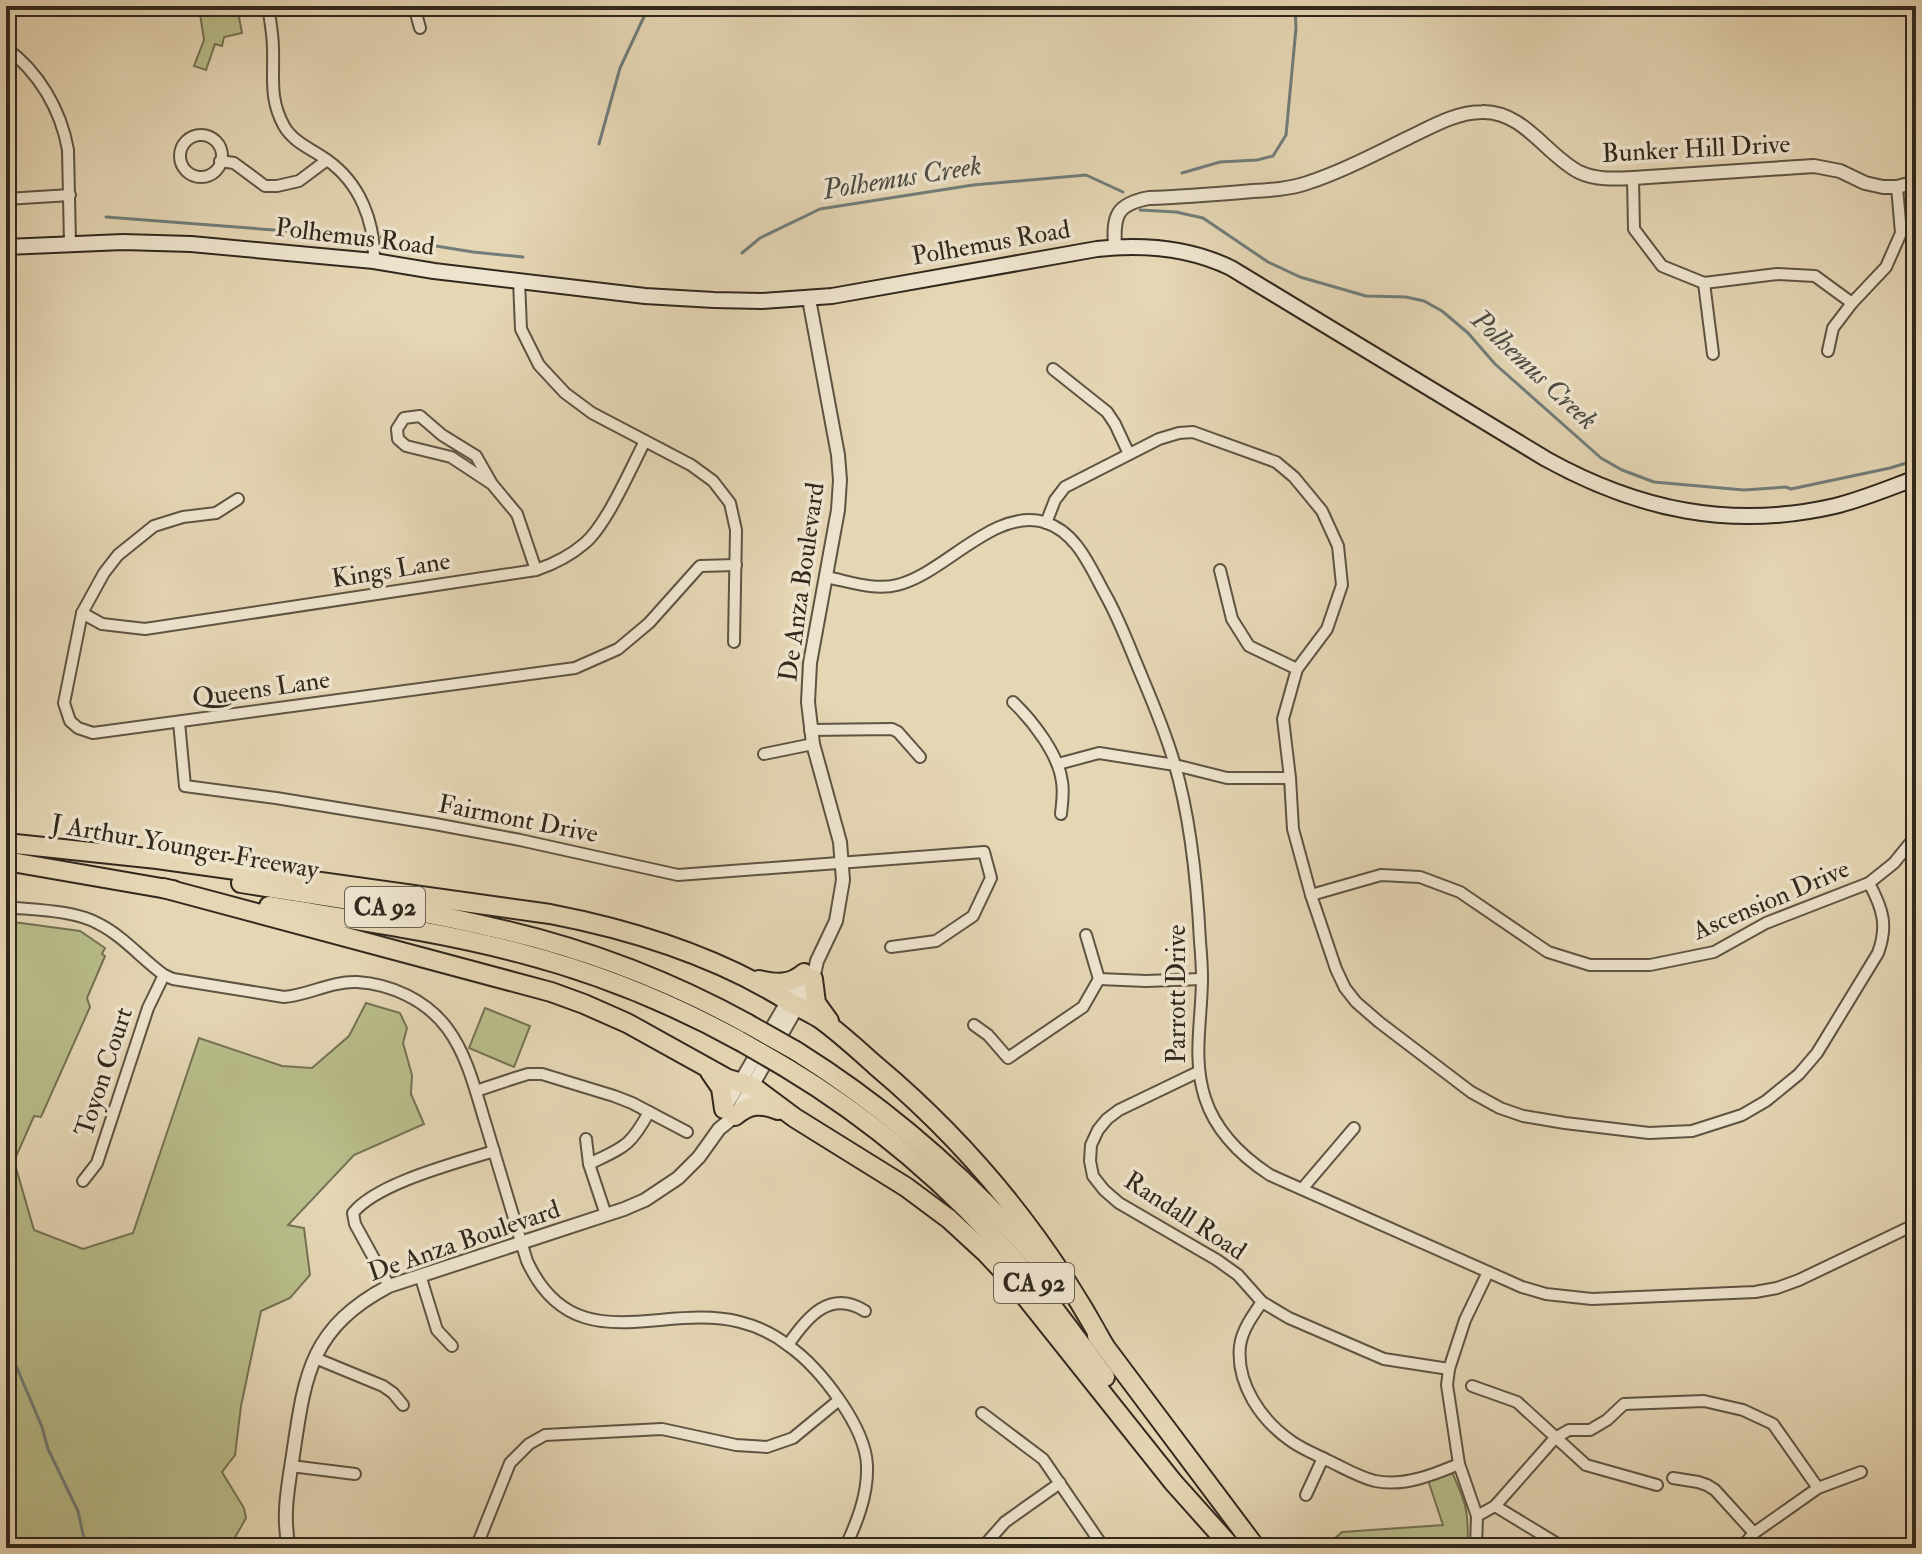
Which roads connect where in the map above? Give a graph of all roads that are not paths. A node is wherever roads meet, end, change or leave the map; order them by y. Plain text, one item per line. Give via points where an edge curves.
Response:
1 (268, 6) edge
2 (414, 6) edge
3 (420, 28) dead end
4 (6, 48) edge
5 (327, 160) junction
6 (220, 161) junction
7 (1633, 178) junction
8 (1916, 182) edge
9 (1897, 187) junction
10 (70, 195) junction
11 (6, 199) edge
12 (70, 244) junction
13 (6, 247) edge
14 (1115, 247) junction
15 (374, 261) junction
16 (519, 280) junction
17 (1704, 283) junction
18 (809, 299) junction
19 (1852, 303) junction
20 (1828, 351) dead end
21 (1713, 354) dead end
22 (1053, 369) dead end
23 (645, 441) junction
24 (1129, 454) junction
25 (1916, 478) edge
26 (492, 484) junction
27 (238, 499) dead end
28 (1046, 523) junction
29 (736, 565) junction
30 (536, 570) junction
31 (1220, 570) dead end
32 (826, 577) junction
33 (82, 613) junction
34 (734, 642) dead end
35 (1297, 669) junction
36 (1013, 702) dead end
37 (179, 722) junction
38 (810, 730) junction
39 (813, 744) junction
40 (764, 754) dead end
41 (920, 757) dead end
42 (1058, 764) junction
43 (1175, 765) junction
44 (1290, 778) junction
45 (1061, 814) dead end
46 (1916, 832) edge
47 (6, 842) edge
48 (6, 861) edge
49 (843, 862) junction
50 (1869, 883) junction
51 (163, 888) junction
52 (1311, 895) junction
53 (6, 907) edge
54 (1086, 935) dead end
55 (891, 947) dead end
56 (811, 971) junction
57 (738, 973) junction
58 (164, 975) junction
59 (1099, 979) junction
60 (1202, 979) junction
61 (792, 1004) junction
62 (974, 1025) dead end
63 (744, 1032) junction
64 (838, 1033) junction
65 (790, 1059) junction
66 (698, 1062) junction
67 (1198, 1072) junction
68 (746, 1084) junction
69 (476, 1091) junction
70 (649, 1112) junction
71 (730, 1112) junction
72 (795, 1118) junction
73 (1354, 1128) dead end
74 (687, 1132) dead end
75 (586, 1139) dead end
76 (494, 1151) junction
77 (589, 1164) junction
78 (83, 1181) dead end
79 (1302, 1189) junction
80 (606, 1215) junction
81 (1916, 1224) edge
82 (522, 1243) junction
83 (1488, 1272) junction
84 (420, 1275) junction
85 (389, 1286) junction
86 (1262, 1302) junction
87 (865, 1311) dead end
88 (788, 1345) junction
89 (1104, 1345) junction
90 (452, 1346) dead end
91 (315, 1358) junction
92 (1449, 1369) junction
93 (1472, 1386) dead end
94 (839, 1400) junction
95 (403, 1405) dead end
96 (982, 1413) dead end
97 (1555, 1438) junction
98 (1323, 1458) junction
99 (1459, 1464) junction
100 (291, 1466) junction
101 (1861, 1472) dead end
102 (355, 1474) dead end
103 (1673, 1478) dead end
104 (1060, 1483) junction
105 (1657, 1485) dead end
106 (1818, 1488) junction
107 (1306, 1495) dead end
108 (1495, 1506) junction
109 (1477, 1516) junction
110 (1754, 1533) junction
111 (289, 1548) edge
112 (476, 1548) edge
113 (845, 1548) edge
114 (982, 1548) edge
115 (1104, 1548) edge
116 (1232, 1548) edge
117 (1256, 1548) edge
118 (1476, 1548) edge
119 (1570, 1548) edge
120 (1741, 1548) edge

1 - 5 street via 276,108 291,135
2 - 3 street
4 - 10 street via 39,80 59,116 68,150
5 - 6 street via 299,181 277,186 265,186 234,163
5 - 15 street via 359,195 372,231
6 - 6 street via 222,149 212,137 195,135 183,145 181,163 189,174 208,176
7 - 9 street, Bunker Hill Drive via 1814,166
7 - 14 street, Bunker Hill Drive via 1592,177 1577,171 1517,123 1500,114 1471,112 1289,189 1133,201 1116,216
7 - 17 street via 1634,229 1662,266
8 - 9 street, Bunker Hill Drive
9 - 19 street via 1901,233 1886,267
10 - 11 street
10 - 12 street
12 - 13 main road, Polhemus Road
12 - 15 main road, Polhemus Road via 191,244
14 - 18 main road, Polhemus Road
14 - 25 main road, Polhemus Road via 1169,249 1217,261 1546,459 1639,501 1703,514 1775,515 1832,506
15 - 16 main road, Polhemus Road
16 - 18 main road, Polhemus Road via 688,299
16 - 23 street via 521,329 539,365 592,413
17 - 19 street via 1777,274 1815,276
17 - 21 street
18 - 32 street, De Anza Boulevard via 839,466 838,510
19 - 20 street via 1833,328
22 - 24 street via 1107,412
23 - 29 street via 713,481 730,503
23 - 30 street, Kings Lane via 587,542
24 - 28 street via 1065,487
24 - 35 street via 1159,439 1193,432 1276,462 1322,511 1338,546 1342,585 1327,629
26 - 26 street via 476,456 420,416 404,418 397,429 406,446 451,457
26 - 30 street via 517,514
27 - 33 street, Queens Lane via 216,513 154,526 118,555
28 - 32 street via 1022,520 1004,525 898,585 878,587
28 - 43 street, Parrott Drive via 1075,543 1113,609
29 - 34 street
29 - 37 street, Queens Lane via 700,566 618,649 575,668
30 - 33 street, Kings Lane via 145,629 102,624
31 - 35 street via 1232,619 1249,646
32 - 38 street, De Anza Boulevard via 809,674
33 - 37 street, Queens Lane via 64,703 70,721 93,733
35 - 44 street via 1283,719
36 - 42 street via 1029,717
37 - 49 street, Fairmont Drive via 185,786 435,824 678,875
38 - 39 street, De Anza Boulevard
38 - 41 street via 892,729
39 - 40 street
39 - 49 street, De Anza Boulevard
42 - 43 street via 1099,753
42 - 45 street
43 - 44 street via 1227,778
43 - 60 street, Parrott Drive via 1191,843
44 - 52 street via 1293,829
46 - 50 street, Ascension Drive via 1894,863
47 - 57 highway via 550,914 668,945
47 - 63 highway, J Arthur Younger Freeway / CA 92 via 496,928 625,967 696,997
48 - 51 highway, J Arthur Younger Freeway / CA 92
49 - 55 street, Fairmont Drive via 984,852 991,878 973,916 936,941
49 - 56 street, De Anza Boulevard via 839,911
50 - 52 street, Ascension Drive via 1766,923 1714,952 1650,965 1590,965 1548,952 1460,892 1420,877 1381,875
50 - 52 street via 1884,920 1884,937 1817,1053 1785,1088 1742,1115 1671,1133 1523,1116 1471,1092 1356,1002 1336,969
51 - 63 highway, J Arthur Younger Freeway / CA 92 via 521,953
51 - 66 highway via 542,989 614,1017
53 - 58 street via 97,922
54 - 59 street
56 - 57 highway via 778,983
56 - 61 street, De Anza Boulevard
56 - 64 highway via 816,1003
57 - 61 highway
58 - 69 street via 275,997 346,982 398,991 446,1026
58 - 78 street, Toyon Court via 97,1163
59 - 60 street
59 - 62 street via 1083,1007 1008,1058
60 - 67 street, Parrott Drive
61 - 64 highway
61 - 68 street, De Anza Boulevard
63 - 65 highway, J Arthur Younger Freeway / CA 92, bridge
64 - 89 highway via 926,1111 997,1186 1056,1264
65 - 89 highway, J Arthur Younger Freeway / CA 92 via 880,1109 954,1171 1034,1254
65 - 116 highway, J Arthur Younger Freeway / CA 92 via 937,1180 984,1227 1047,1299
66 - 68 highway
66 - 71 highway via 718,1082
67 - 79 street, Parrott Drive via 1205,1100 1232,1145 1270,1175
67 - 86 street, Randall Road via 1107,1119 1091,1145 1093,1176 1119,1203 1238,1275
68 - 71 street, De Anza Boulevard
68 - 72 highway
69 - 70 street via 542,1074
69 - 76 street
70 - 74 street
70 - 77 street via 631,1141
71 - 72 highway via 758,1105
71 - 80 street, De Anza Boulevard via 693,1164 672,1183
72 - 116 highway via 917,1195 987,1254
73 - 79 street
75 - 77 street
76 - 82 street
76 - 85 street via 401,1182 353,1213
77 - 80 street
79 - 83 street, Parrott Drive
80 - 82 street, De Anza Boulevard
81 - 83 street, Parrott Drive via 1799,1280 1755,1292 1575,1298 1546,1294
82 - 84 street, De Anza Boulevard
82 - 88 street via 543,1288 582,1316 622,1323 719,1318 741,1322
83 - 92 street
84 - 85 street, De Anza Boulevard
84 - 90 street via 437,1330
85 - 91 street, De Anza Boulevard via 348,1312
86 - 92 street, Randall Road via 1384,1359
86 - 98 street via 1240,1345 1244,1379 1261,1412 1291,1441
87 - 88 street via 850,1303 826,1305 806,1320
88 - 94 street
89 - 117 highway, J Arthur Younger Freeway / CA 92
91 - 95 street via 383,1386
91 - 100 street, De Anza Boulevard via 302,1395
92 - 99 street
93 - 97 street via 1517,1402
94 - 112 street via 793,1438 767,1447 662,1429 545,1435 510,1463
94 - 113 street via 857,1428 868,1464 866,1496
96 - 104 street via 1043,1459
97 - 105 street via 1586,1465
97 - 106 street via 1569,1430 1590,1430 1624,1404 1704,1401 1773,1424
97 - 108 street
98 - 99 street via 1376,1481 1398,1482
98 - 107 street
99 - 109 street
100 - 102 street
100 - 111 street, De Anza Boulevard via 285,1515
101 - 106 street
103 - 110 street via 1715,1490
104 - 114 street via 1005,1522
104 - 115 street
106 - 110 street
108 - 109 street
108 - 119 street
109 - 118 street
110 - 120 street

